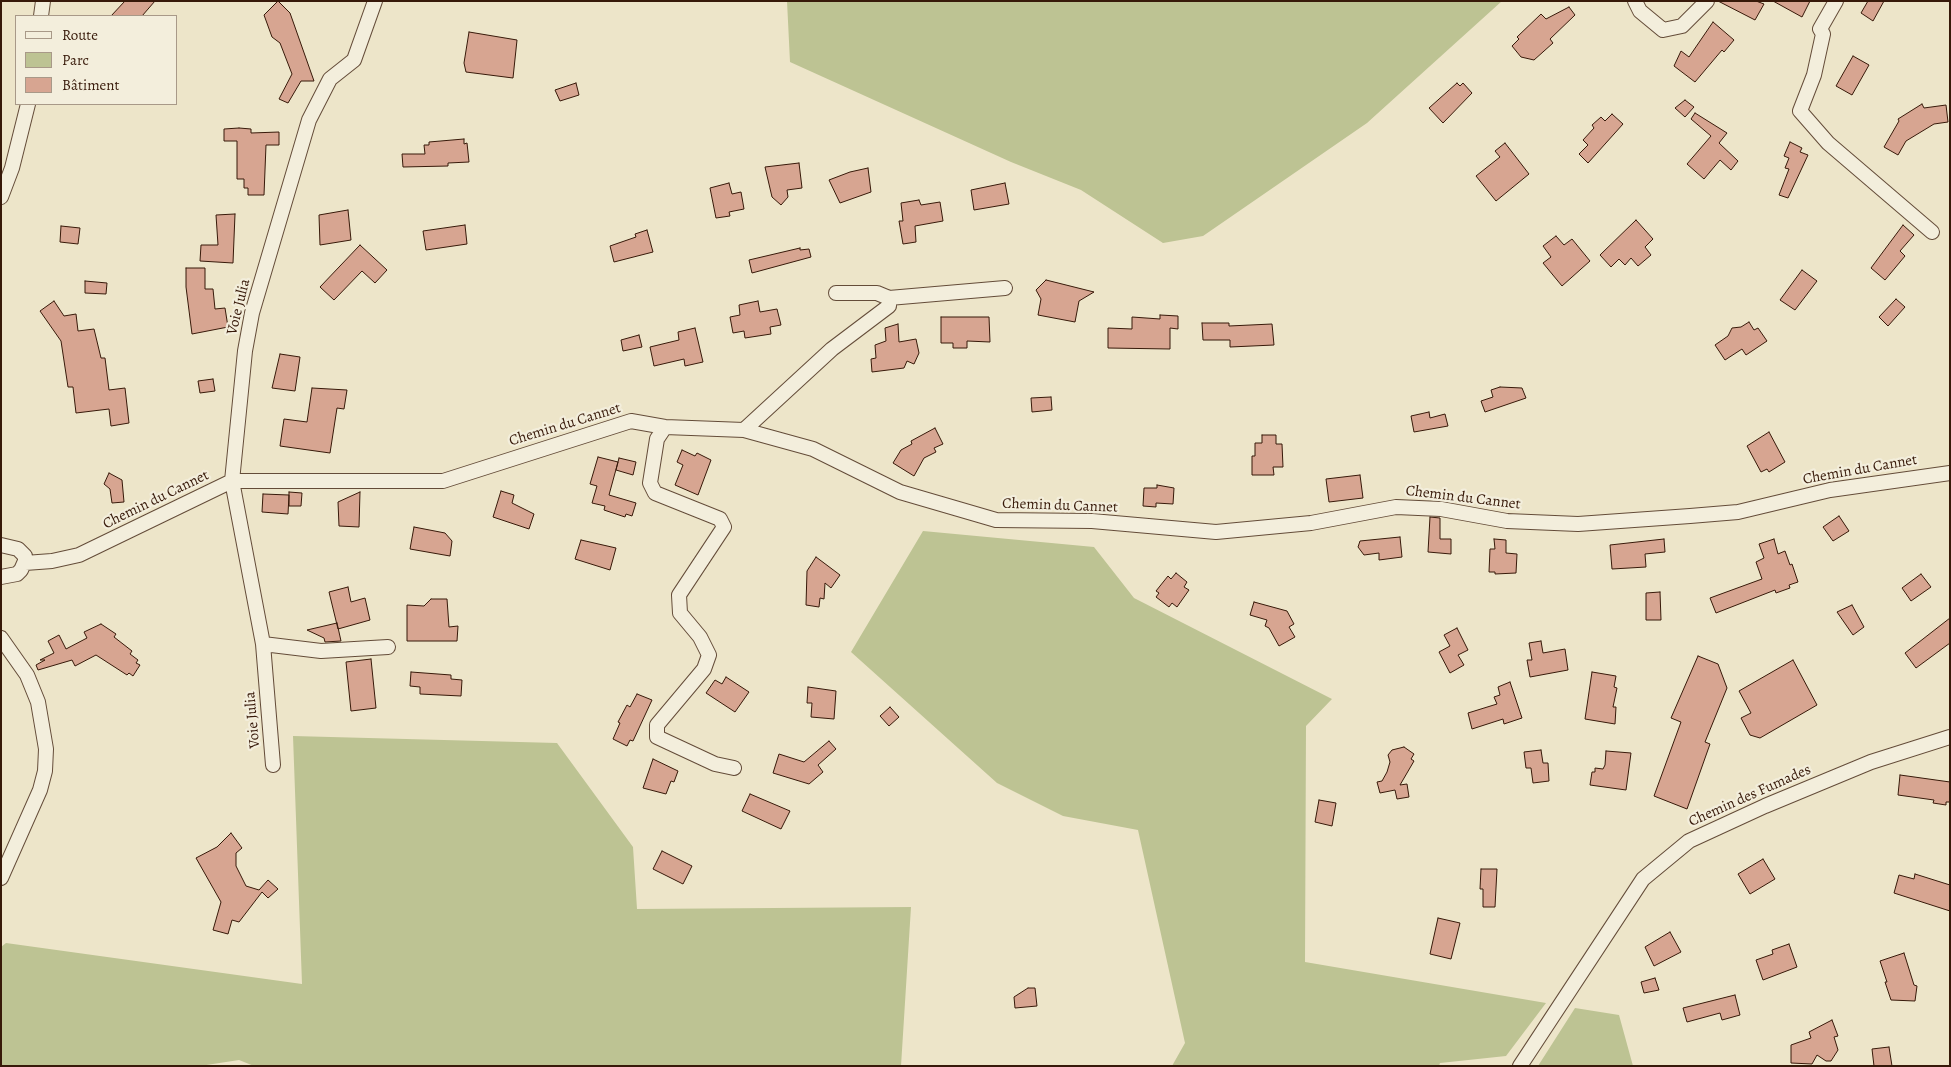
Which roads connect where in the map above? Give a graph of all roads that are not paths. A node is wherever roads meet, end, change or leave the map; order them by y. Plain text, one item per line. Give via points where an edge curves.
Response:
1 (43, 1) edge
2 (375, 1) edge
3 (1635, 1) edge
4 (1707, 1) edge
5 (1836, 1) edge
6 (41, 15) edge
7 (28, 105) edge
8 (1, 197) edge
9 (1932, 232) dead end
10 (1005, 288) dead end
11 (836, 293) dead end
12 (889, 298) junction
13 (665, 427) junction
14 (744, 430) junction
15 (1950, 472) edge
16 (232, 481) junction
17 (1, 544) edge
18 (25, 563) junction
19 (1, 577) edge
20 (1, 638) edge
21 (263, 644) junction
22 (388, 647) dead end
23 (1950, 737) edge
24 (273, 765) dead end
25 (734, 768) dead end
26 (1, 878) edge
27 (1520, 1066) edge

1 - 6 street
2 - 16 street, Voie Julia via 354,60 330,79 309,120 252,313
3 - 4 street via 1640,11 1663,30 1682,26
5 - 9 street via 1820,29 1824,34 1816,67 1800,111 1828,143
7 - 8 street
10 - 12 street
11 - 12 street via 877,293
12 - 14 street via 889,306 832,349
13 - 14 street, Chemin du Cannet
13 - 16 street, Chemin du Cannet via 631,421 443,481
13 - 25 street via 657,439 650,483 655,493 720,519 724,527 679,594 680,613 700,636 709,655 704,669 657,725 657,737 715,764
14 - 15 street, Chemin du Cannet via 813,449 900,492 996,520 1092,522 1216,532 1311,524 1396,507 1441,509 1507,521 1578,524 1690,516 1738,512 1830,490
16 - 18 street, Chemin du Cannet via 79,555
16 - 21 street, Voie Julia
17 - 18 street via 22,552
18 - 19 street via 17,574
20 - 26 street via 28,675 38,702 46,749 40,790
21 - 22 street via 320,651
21 - 24 street, Voie Julia
23 - 27 street, Chemin des Fumades via 1871,762 1689,840 1644,879

